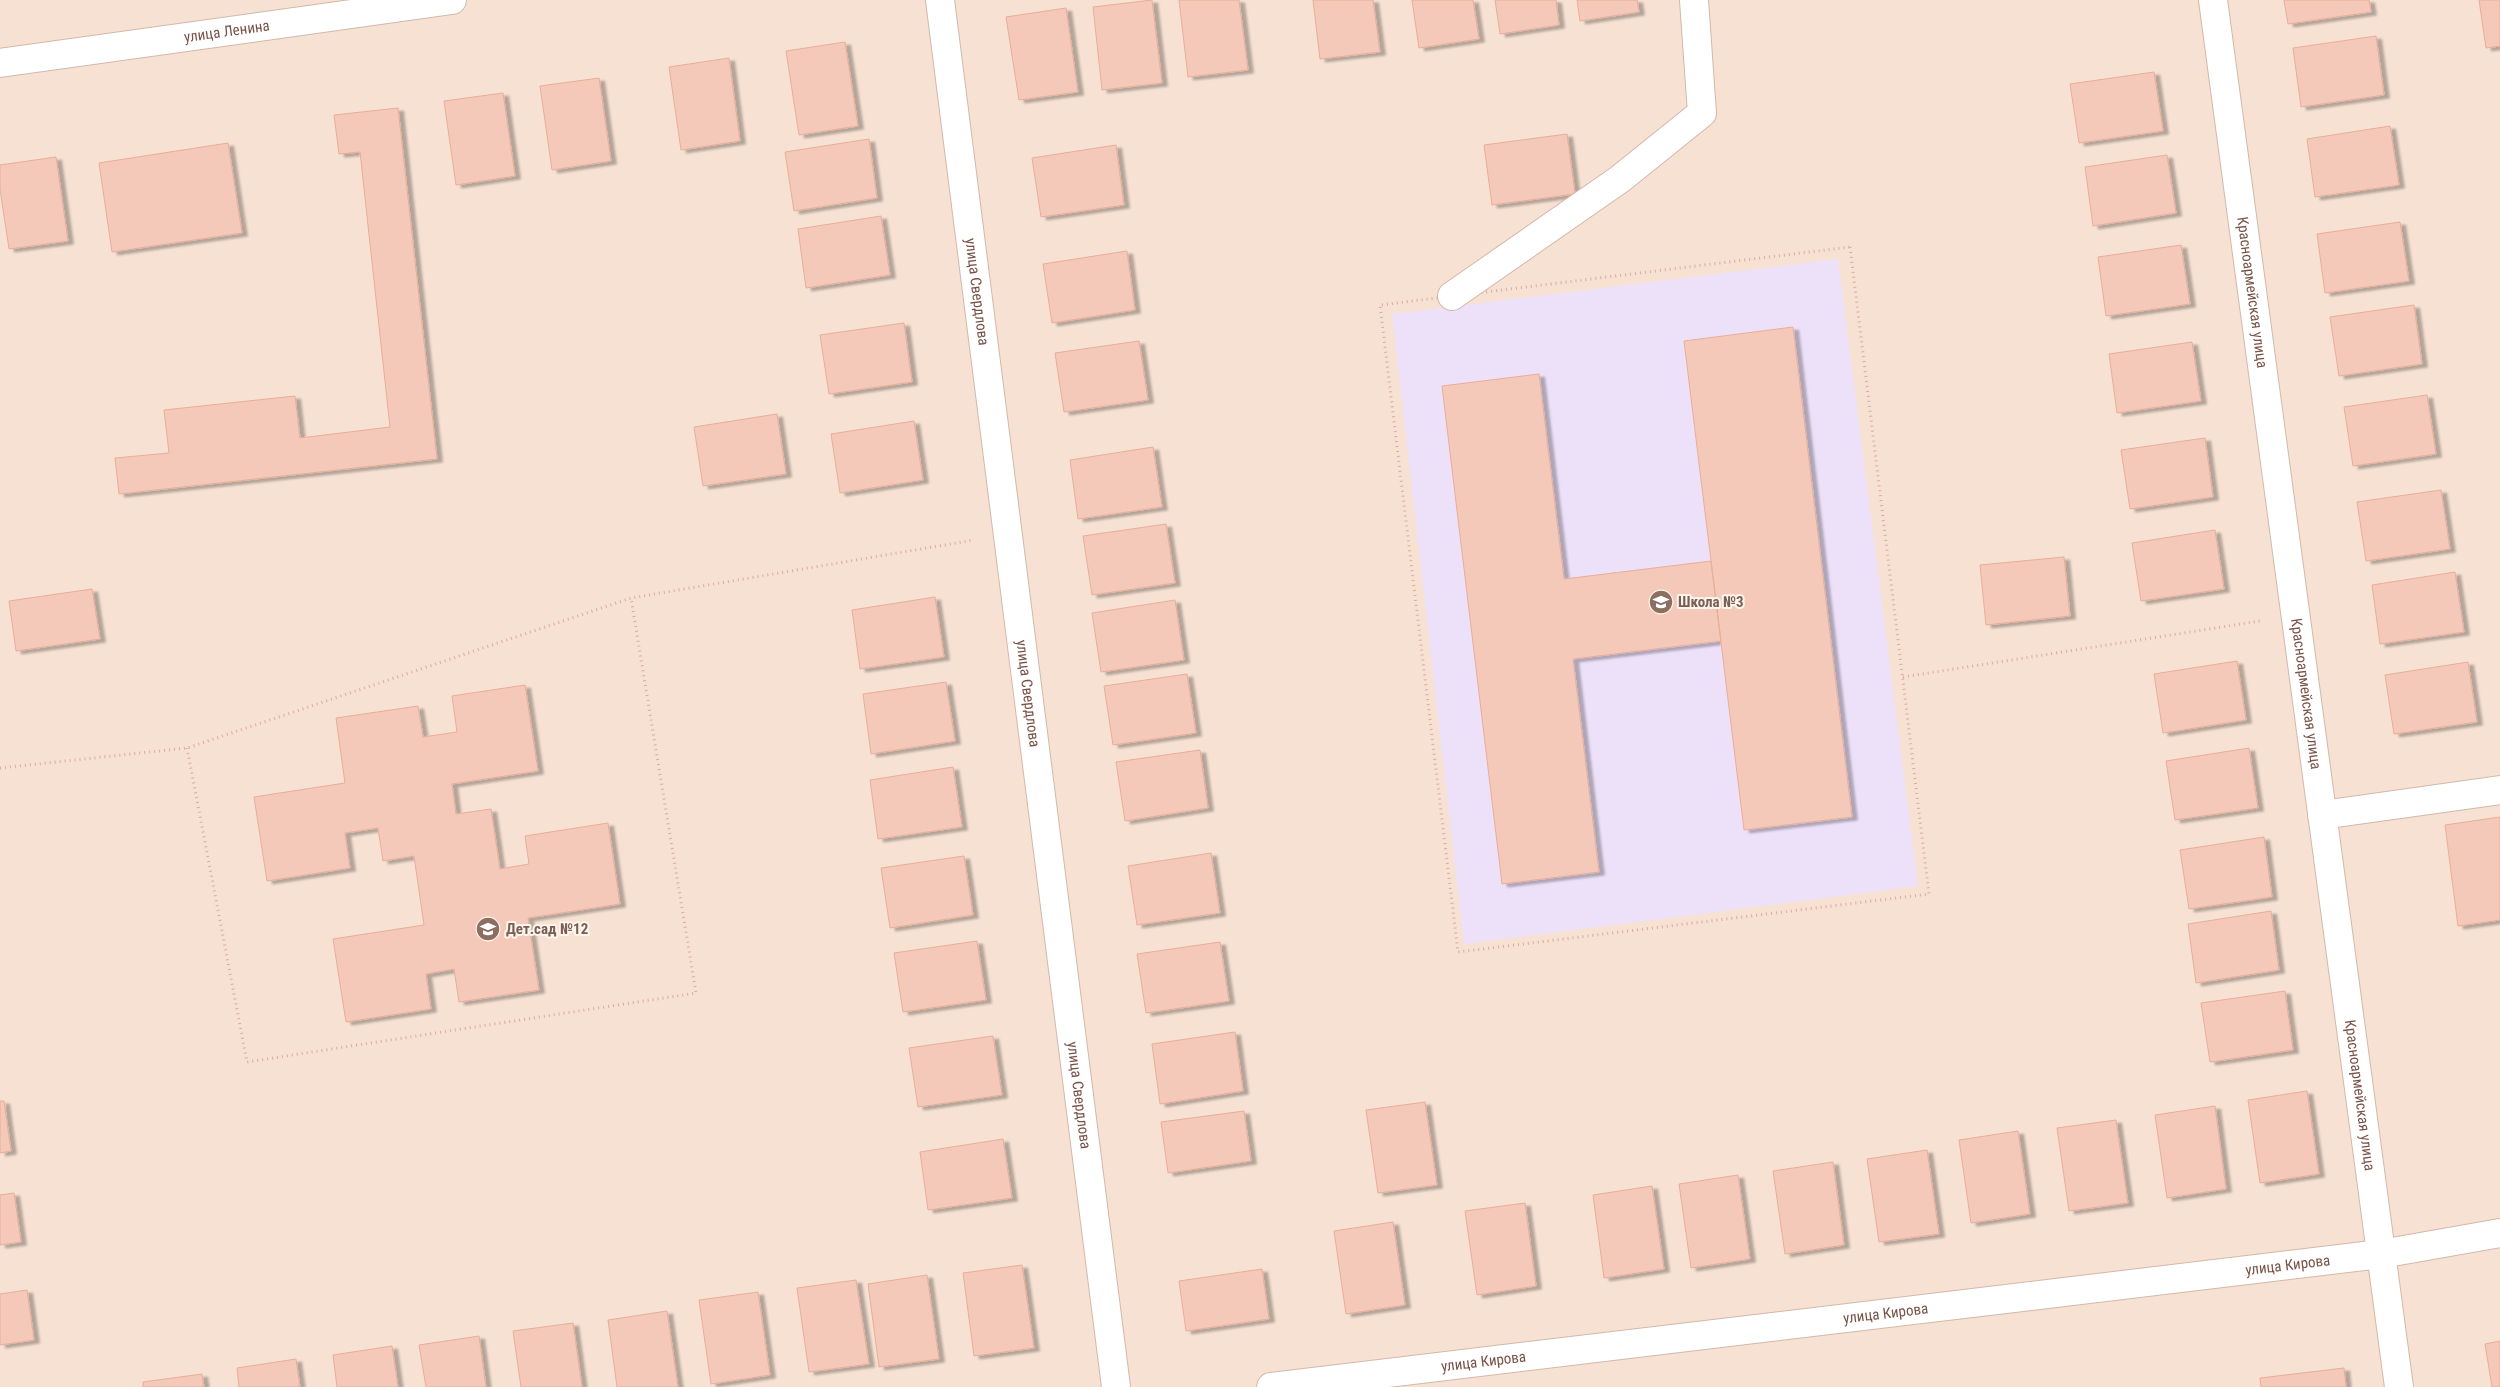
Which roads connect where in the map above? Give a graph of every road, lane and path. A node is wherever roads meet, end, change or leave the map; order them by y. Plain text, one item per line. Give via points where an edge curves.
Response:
1 (452, 0) edge
2 (940, 0) edge
3 (1694, 0) edge
4 (2213, 0) edge
5 (0, 63) edge
6 (1452, 296) junction
7 (1007, 534) junction
8 (631, 598) junction
9 (2295, 615) junction
10 (1903, 677) junction
11 (186, 748) junction
12 (0, 768) edge
13 (2500, 790) edge
14 (2322, 815) junction
15 (2500, 1233) edge
16 (2382, 1254) junction
17 (1116, 1387) edge
18 (1271, 1387) edge
19 (2399, 1387) edge

1 - 5 street, улица Ленина
2 - 7 street, улица Свердлова
3 - 6 street via 1702,113 1620,179
4 - 9 street, Красноармейская улица
6 - 10 path via 1850,246
6 - 10 path via 1380,305 1458,952 1929,894
7 - 8 path
7 - 17 street, улица Свердлова
8 - 11 path
8 - 11 path via 696,993 247,1062
9 - 10 path
9 - 14 street, Красноармейская улица
11 - 12 path
13 - 14 street
14 - 16 street, Красноармейская улица
15 - 16 street, улица Кирова
16 - 18 street, улица Кирова
16 - 19 street, Красноармейская улица

